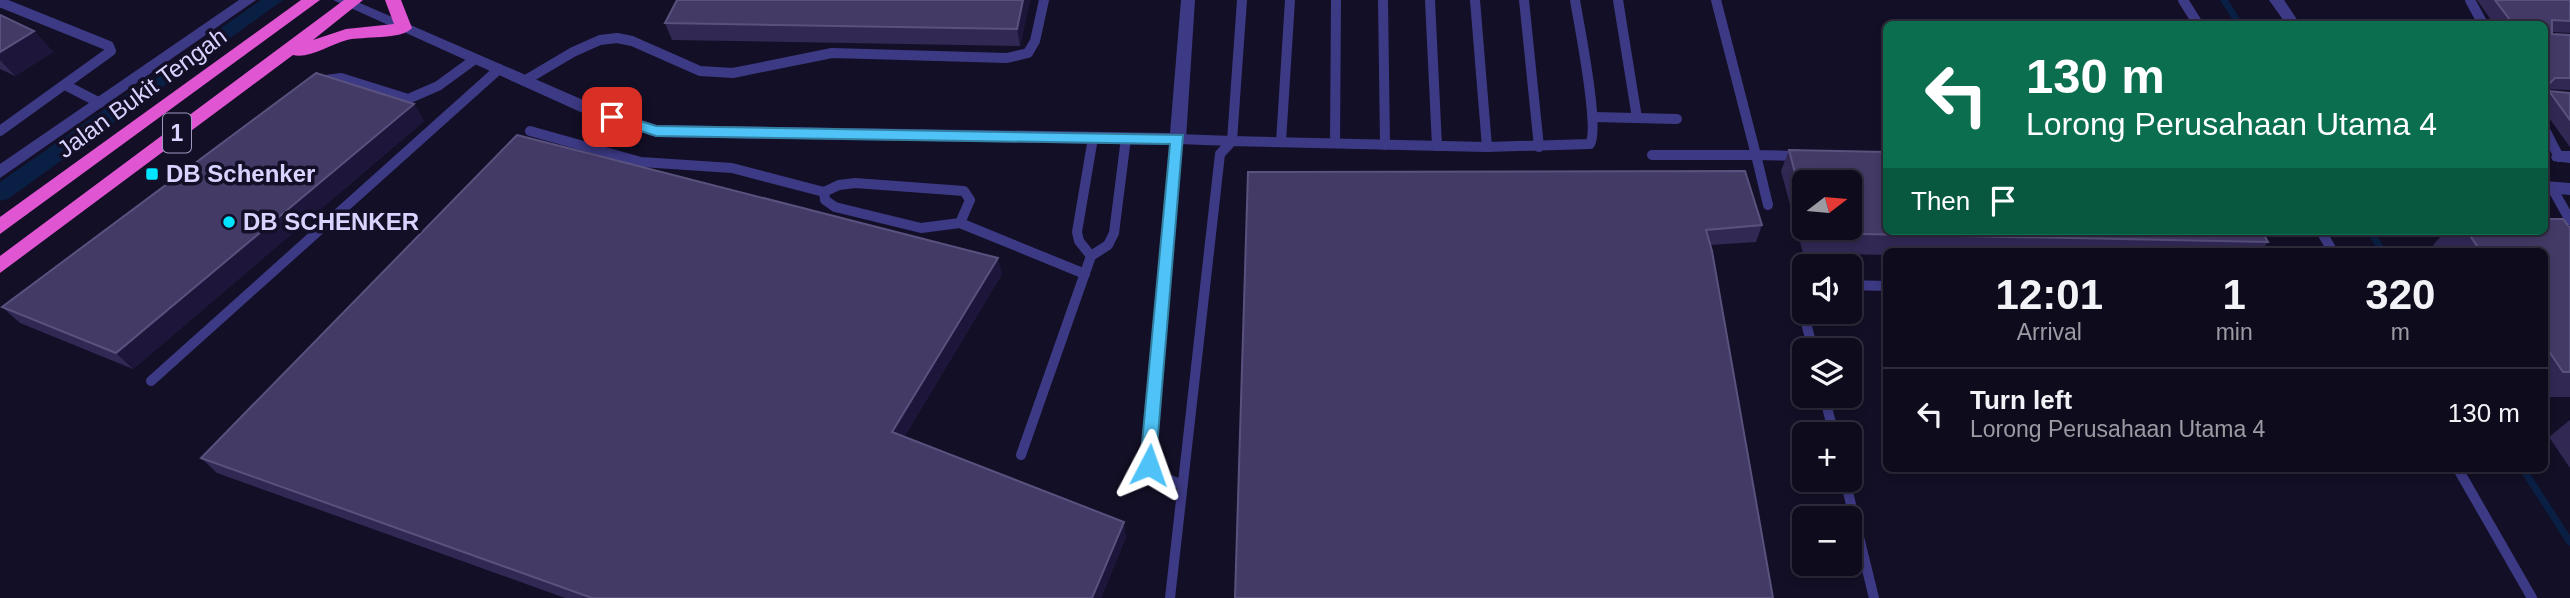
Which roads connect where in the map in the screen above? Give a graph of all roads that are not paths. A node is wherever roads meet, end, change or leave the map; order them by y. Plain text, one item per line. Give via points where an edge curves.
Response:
1 (249, 0) edge
2 (313, 0) edge
3 (393, 0) edge
4 (1044, 0) edge
5 (1188, 0) edge
6 (1242, 0) edge
7 (1290, 0) edge
8 (1336, 0) edge
9 (1383, 0) edge
10 (1430, 0) edge
11 (1475, 0) edge
12 (1524, 0) edge
13 (1575, 0) edge
14 (1618, 0) edge
15 (1716, 0) edge
16 (2183, 0) edge
17 (2276, 0) edge
18 (2470, 0) edge
19 (348, 1) edge
20 (0, 2) edge
21 (2196, 21) edge
22 (2291, 21) edge
23 (2481, 21) edge
24 (404, 27) junction
25 (276, 59) junction
26 (474, 59) junction
27 (499, 69) junction
28 (524, 80) junction
29 (310, 85) edge
30 (67, 86) junction
31 (100, 103) junction
32 (1593, 117) junction
33 (1637, 118) junction
34 (1677, 119) dead end
35 (0, 131) edge
36 (530, 131) dead end
37 (2548, 134) edge
38 (1093, 138) junction
39 (1126, 138) junction
40 (1178, 139) junction
41 (1231, 141) junction
42 (1281, 142) junction
43 (1335, 143) junction
44 (1385, 145) junction
45 (1437, 146) junction
46 (1487, 147) junction
47 (1539, 147) junction
48 (1652, 155) dead end
49 (1756, 155) junction
50 (1805, 156) edge
51 (2565, 157) edge
52 (0, 172) edge
53 (2548, 188) edge
54 (2570, 189) edge
55 (824, 192) junction
56 (1768, 205) dead end
57 (2570, 220) edge
58 (960, 223) junction
59 (2557, 225) edge
60 (2570, 226) edge
61 (0, 227) edge
62 (1091, 256) junction
63 (0, 266) edge
64 (1085, 274) junction
65 (1862, 285) edge
66 (1883, 286) edge
67 (151, 381) dead end
68 (1021, 455) dead end
69 (2460, 472) edge
70 (1181, 484) junction
71 (1848, 492) edge
72 (1170, 598) edge
73 (1874, 598) edge
74 (2532, 598) edge

1 - 31 street
2 - 61 highway, Jalan Bukit Tengah / 1
3 - 24 highway
4 - 28 lane via 1028,53 1007,58 832,53 722,72 700,71 617,38 573,52
5 - 40 street
6 - 41 lane
7 - 42 lane
8 - 43 lane
9 - 44 lane
10 - 45 lane
11 - 46 lane
12 - 47 lane
13 - 32 lane
14 - 33 lane
15 - 49 lane
16 - 21 lane
17 - 22 street
18 - 23 lane
19 - 24 street
19 - 25 highway, 1
20 - 30 lane via 109,46 108,57
24 - 25 highway via 346,34
24 - 26 street
25 - 63 highway, 1
26 - 27 street
26 - 29 lane via 438,86 408,99 341,78
27 - 28 street
27 - 67 lane
28 - 38 street via 590,110 656,131
30 - 31 lane
30 - 35 lane
31 - 52 street
32 - 33 lane
32 - 47 lane via 1590,144
33 - 34 lane
36 - 55 lane via 641,162 732,168
37 - 51 lane
38 - 39 street
38 - 62 lane via 1077,232
39 - 40 street
39 - 62 lane via 1114,233 1108,245
40 - 41 lane
40 - 70 lane via 1149,465 1156,475
41 - 42 lane
41 - 70 lane via 1220,154 1218,167
42 - 43 lane
43 - 44 lane
44 - 45 lane
45 - 46 lane
46 - 47 lane
48 - 49 lane
49 - 50 lane
49 - 56 lane
53 - 54 street
53 - 57 lane
55 - 58 lane via 825,200 835,207 921,228
55 - 58 lane via 855,183 964,191 970,200
58 - 64 lane
59 - 60 lane
62 - 64 lane
64 - 68 lane
65 - 66 lane
69 - 74 lane
70 - 72 lane
71 - 73 lane

